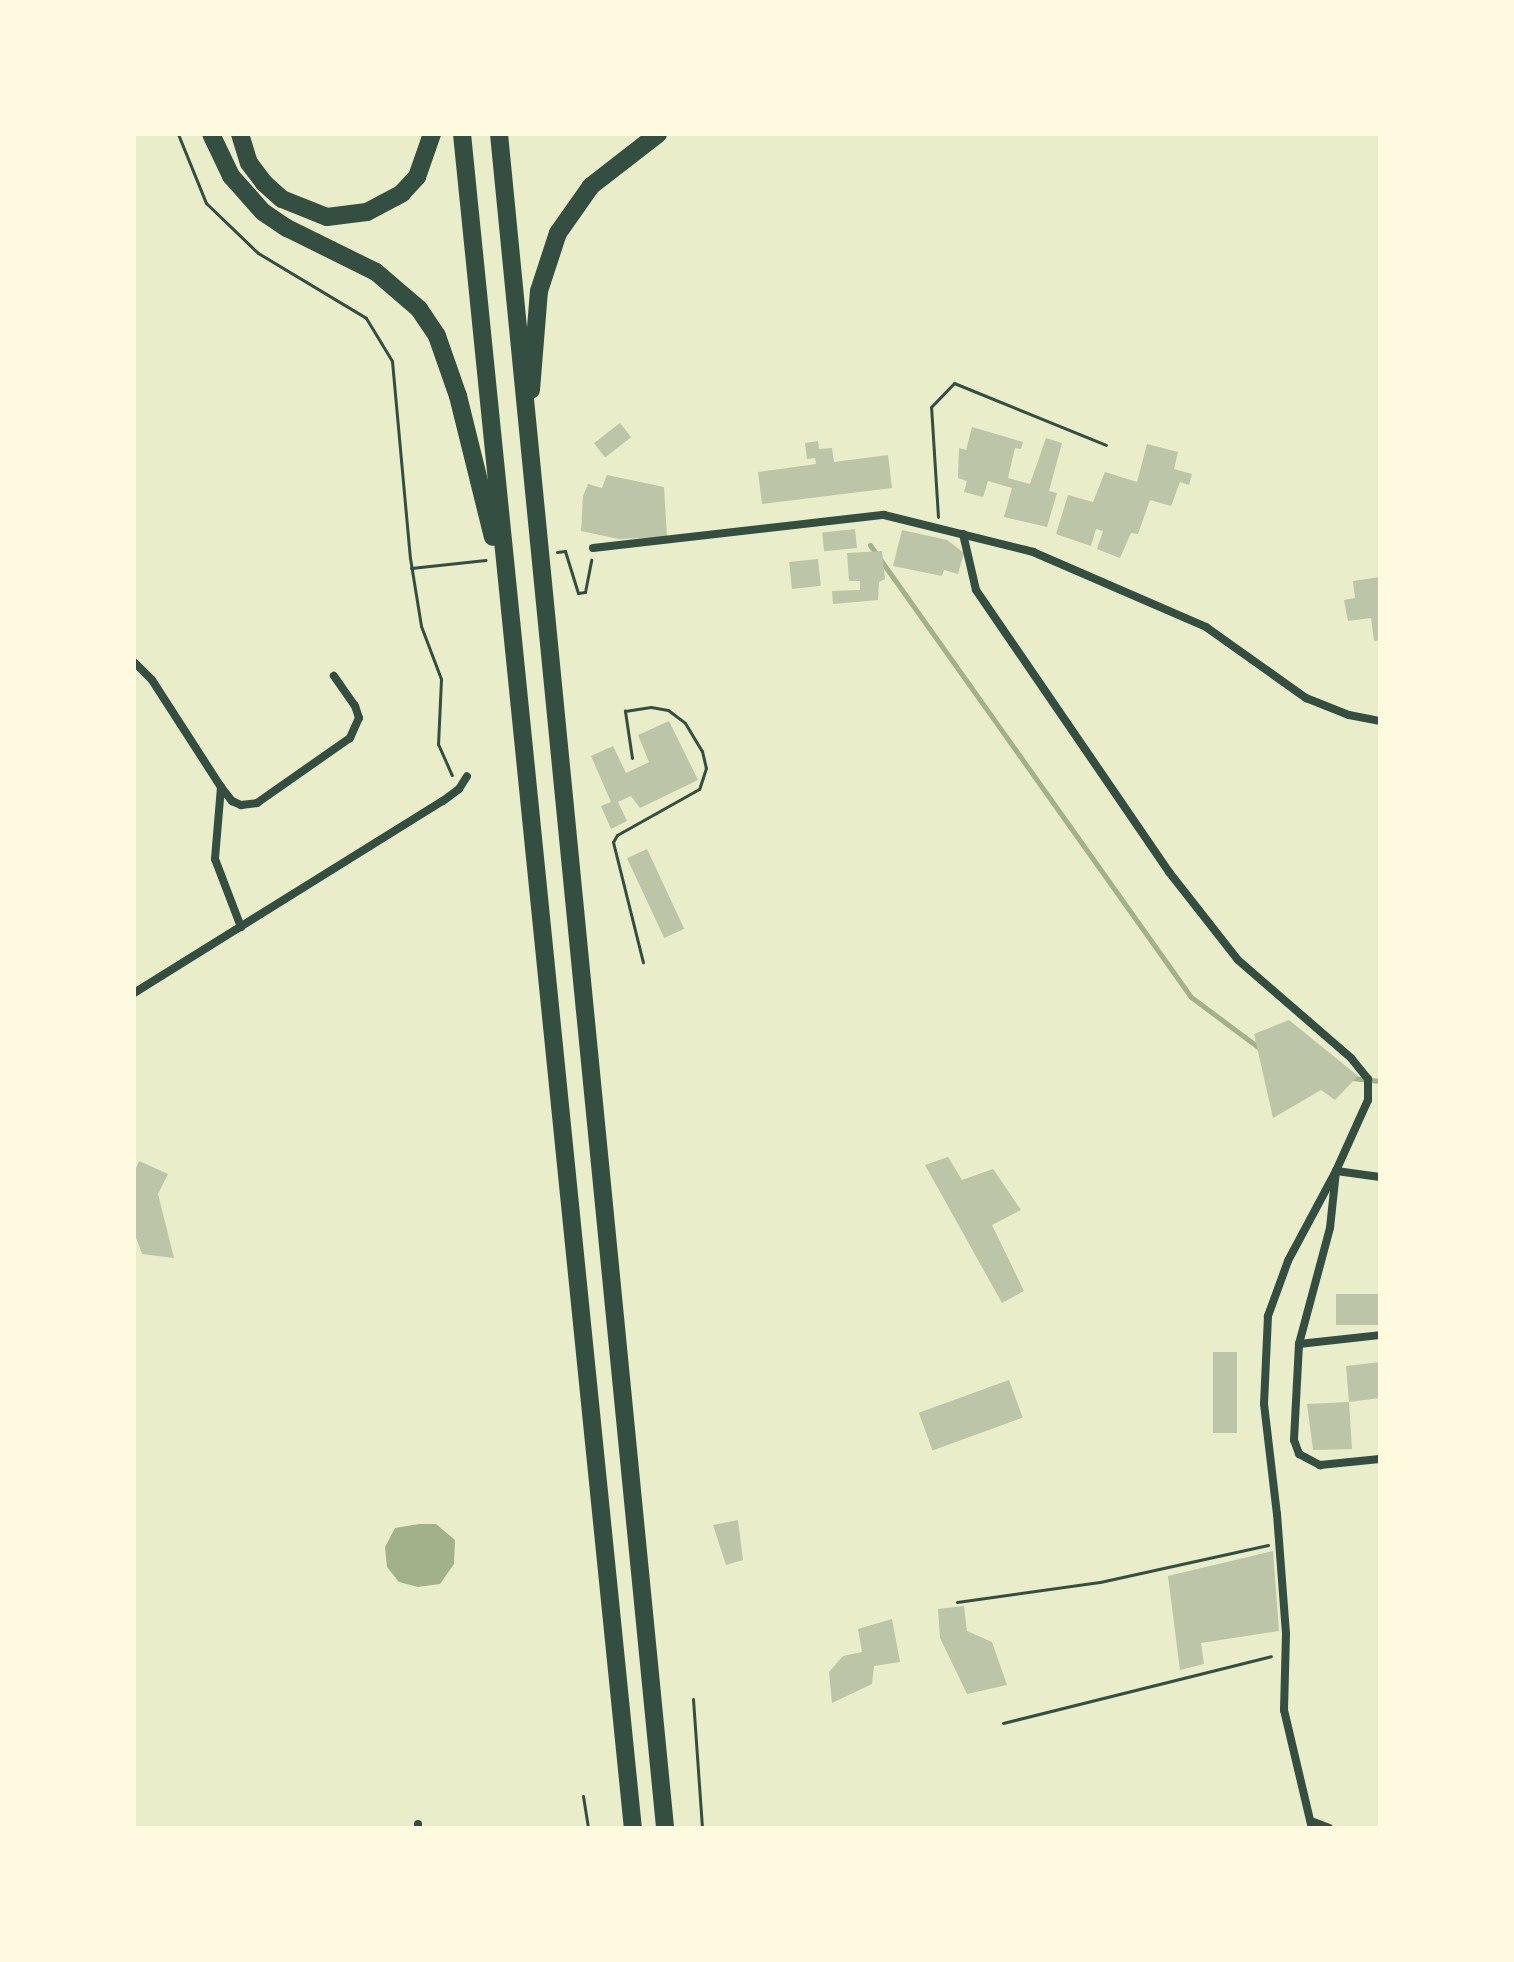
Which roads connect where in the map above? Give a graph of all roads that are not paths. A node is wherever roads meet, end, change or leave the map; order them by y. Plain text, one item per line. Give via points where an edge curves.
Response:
1 (211, 134) edge
2 (240, 134) edge
3 (432, 134) edge
4 (462, 134) edge
5 (499, 134) edge
6 (658, 134) edge
7 (527, 444) junction
8 (963, 534) junction
9 (593, 548) dead end
10 (509, 601) junction
11 (134, 662) edge
12 (334, 676) dead end
13 (1380, 721) edge
14 (467, 776) dead end
15 (221, 787) junction
16 (241, 927) junction
17 (134, 993) edge
18 (1336, 1171) junction
19 (1380, 1177) edge
20 (1380, 1335) edge
21 (1299, 1344) junction
22 (1380, 1459) edge
23 (1312, 1824) edge
24 (633, 1828) edge
25 (665, 1828) edge
26 (1329, 1828) edge

1 - 10 highway via 231,176 263,212 387,280 419,309 437,336 458,396
2 - 3 highway via 249,163 264,183 282,199 327,217 367,212 402,193 417,177
4 - 10 highway
5 - 7 highway
6 - 7 highway via 591,186 551,248 537,302
7 - 25 highway
8 - 9 street via 884,515
8 - 13 street via 1033,552 1206,627 1306,698
8 - 18 street via 976,590 1169,872 1238,960 1351,1058 1368,1079 1368,1100
10 - 24 highway
11 - 15 street via 152,680
12 - 15 street via 359,718 350,738 257,803 232,801
14 - 16 street via 459,789
15 - 16 street via 215,859
16 - 17 street
18 - 19 street
18 - 21 street via 1330,1228
18 - 23 street via 1288,1261 1268,1316 1264,1404 1279,1542 1284,1710
20 - 21 street
21 - 22 street via 1294,1440 1299,1454 1320,1465
23 - 26 street

